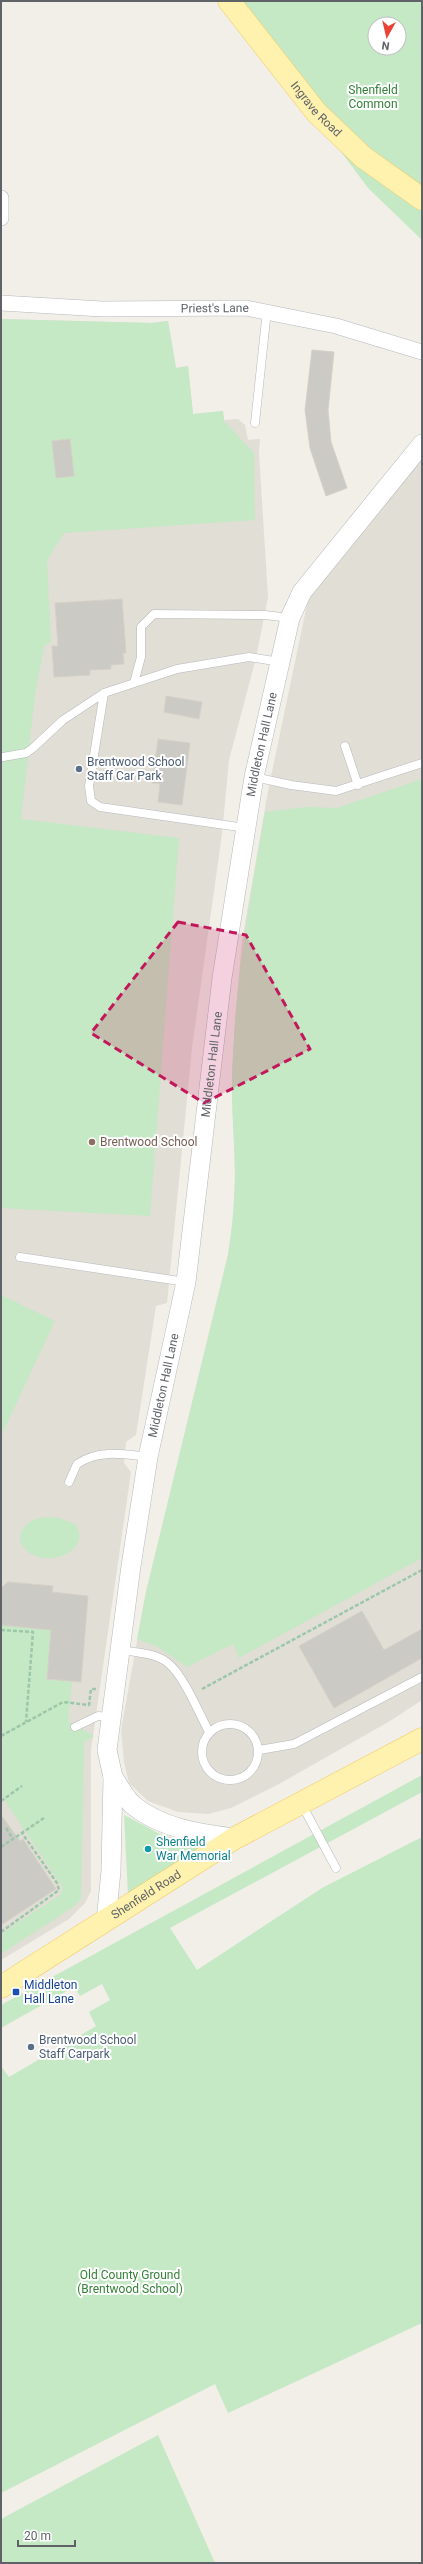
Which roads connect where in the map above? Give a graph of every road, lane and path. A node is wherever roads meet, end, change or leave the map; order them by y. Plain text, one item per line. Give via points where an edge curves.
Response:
1 (229, 1) edge
2 (1, 198) edge
3 (422, 199) edge
4 (1, 218) edge
5 (1, 303) edge
6 (267, 310) junction
7 (422, 352) edge
8 (255, 423) dead end
9 (422, 444) edge
10 (290, 618) junction
11 (280, 662) junction
12 (134, 684) junction
13 (104, 693) junction
14 (345, 746) dead end
15 (3, 757) dead end
16 (422, 764) edge
17 (254, 777) junction
18 (358, 785) junction
19 (246, 828) junction
20 (20, 1257) dead end
21 (186, 1282) junction
22 (148, 1458) junction
23 (69, 1482) dead end
24 (422, 1570) edge
25 (1, 1630) edge
26 (119, 1650) junction
27 (422, 1677) edge
28 (114, 1691) junction
29 (190, 1696) junction
30 (111, 1717) junction
31 (26, 1722) junction
32 (75, 1727) dead end
33 (209, 1732) junction
34 (1, 1736) edge
35 (422, 1739) edge
36 (259, 1750) junction
37 (113, 1777) junction
38 (22, 1786) dead end
39 (1, 1801) edge
40 (301, 1802) junction
41 (44, 1818) dead end
42 (6, 1828) dead end
43 (22, 1833) junction
44 (235, 1838) junction
45 (13, 1839) junction
46 (1, 1847) edge
47 (336, 1868) dead end
48 (106, 1921) junction
49 (1, 1932) edge
50 (1, 1987) edge

1 - 3 main road, Ingrave Road via 316,112 363,157
2 - 4 street
5 - 6 street, Priest's Lane via 102,309 221,307
6 - 7 street, Priest's Lane via 336,326
6 - 8 lane
9 - 10 street, Middleton Hall Lane via 302,592
10 - 11 street, Middleton Hall Lane
10 - 12 lane via 265,614 154,614 141,627 142,657
11 - 12 lane via 249,658 177,670
11 - 17 street, Middleton Hall Lane
12 - 13 lane
13 - 15 lane via 63,720 34,748 26,753
13 - 19 lane via 89,786 91,801 100,807
14 - 18 lane
16 - 18 lane
17 - 18 lane via 292,786 336,791
17 - 19 street, Middleton Hall Lane
19 - 21 street, Middleton Hall Lane via 222,978
20 - 21 lane
21 - 22 street, Middleton Hall Lane
22 - 23 lane via 110,1453 96,1455 77,1464
22 - 26 street, Middleton Hall Lane
24 - 29 path
25 - 31 path via 33,1632
26 - 28 street, Middleton Hall Lane
26 - 29 lane via 148,1655 168,1662
27 - 36 lane via 294,1744
28 - 30 street, Middleton Hall Lane
28 - 31 path via 91,1689 89,1705 63,1702
29 - 33 lane
30 - 32 lane via 98,1716
30 - 37 street, Middleton Hall Lane via 107,1750
31 - 34 path
33 - 36 lane via 226,1724 242,1728 254,1736
33 - 36 lane via 203,1745 205,1766 212,1774 223,1778 235,1780 245,1776 255,1766
35 - 40 main road, Shenfield Road
37 - 44 street, Middleton Hall Lane via 133,1804 163,1823 208,1835
37 - 48 street, Middleton Hall Lane via 111,1871
38 - 39 path
40 - 44 main road, Shenfield Road
40 - 47 lane
41 - 43 path
42 - 45 path
43 - 45 path
43 - 49 path via 57,1883 59,1890
44 - 48 main road, Shenfield Road
45 - 46 path
48 - 50 main road, Shenfield Road

